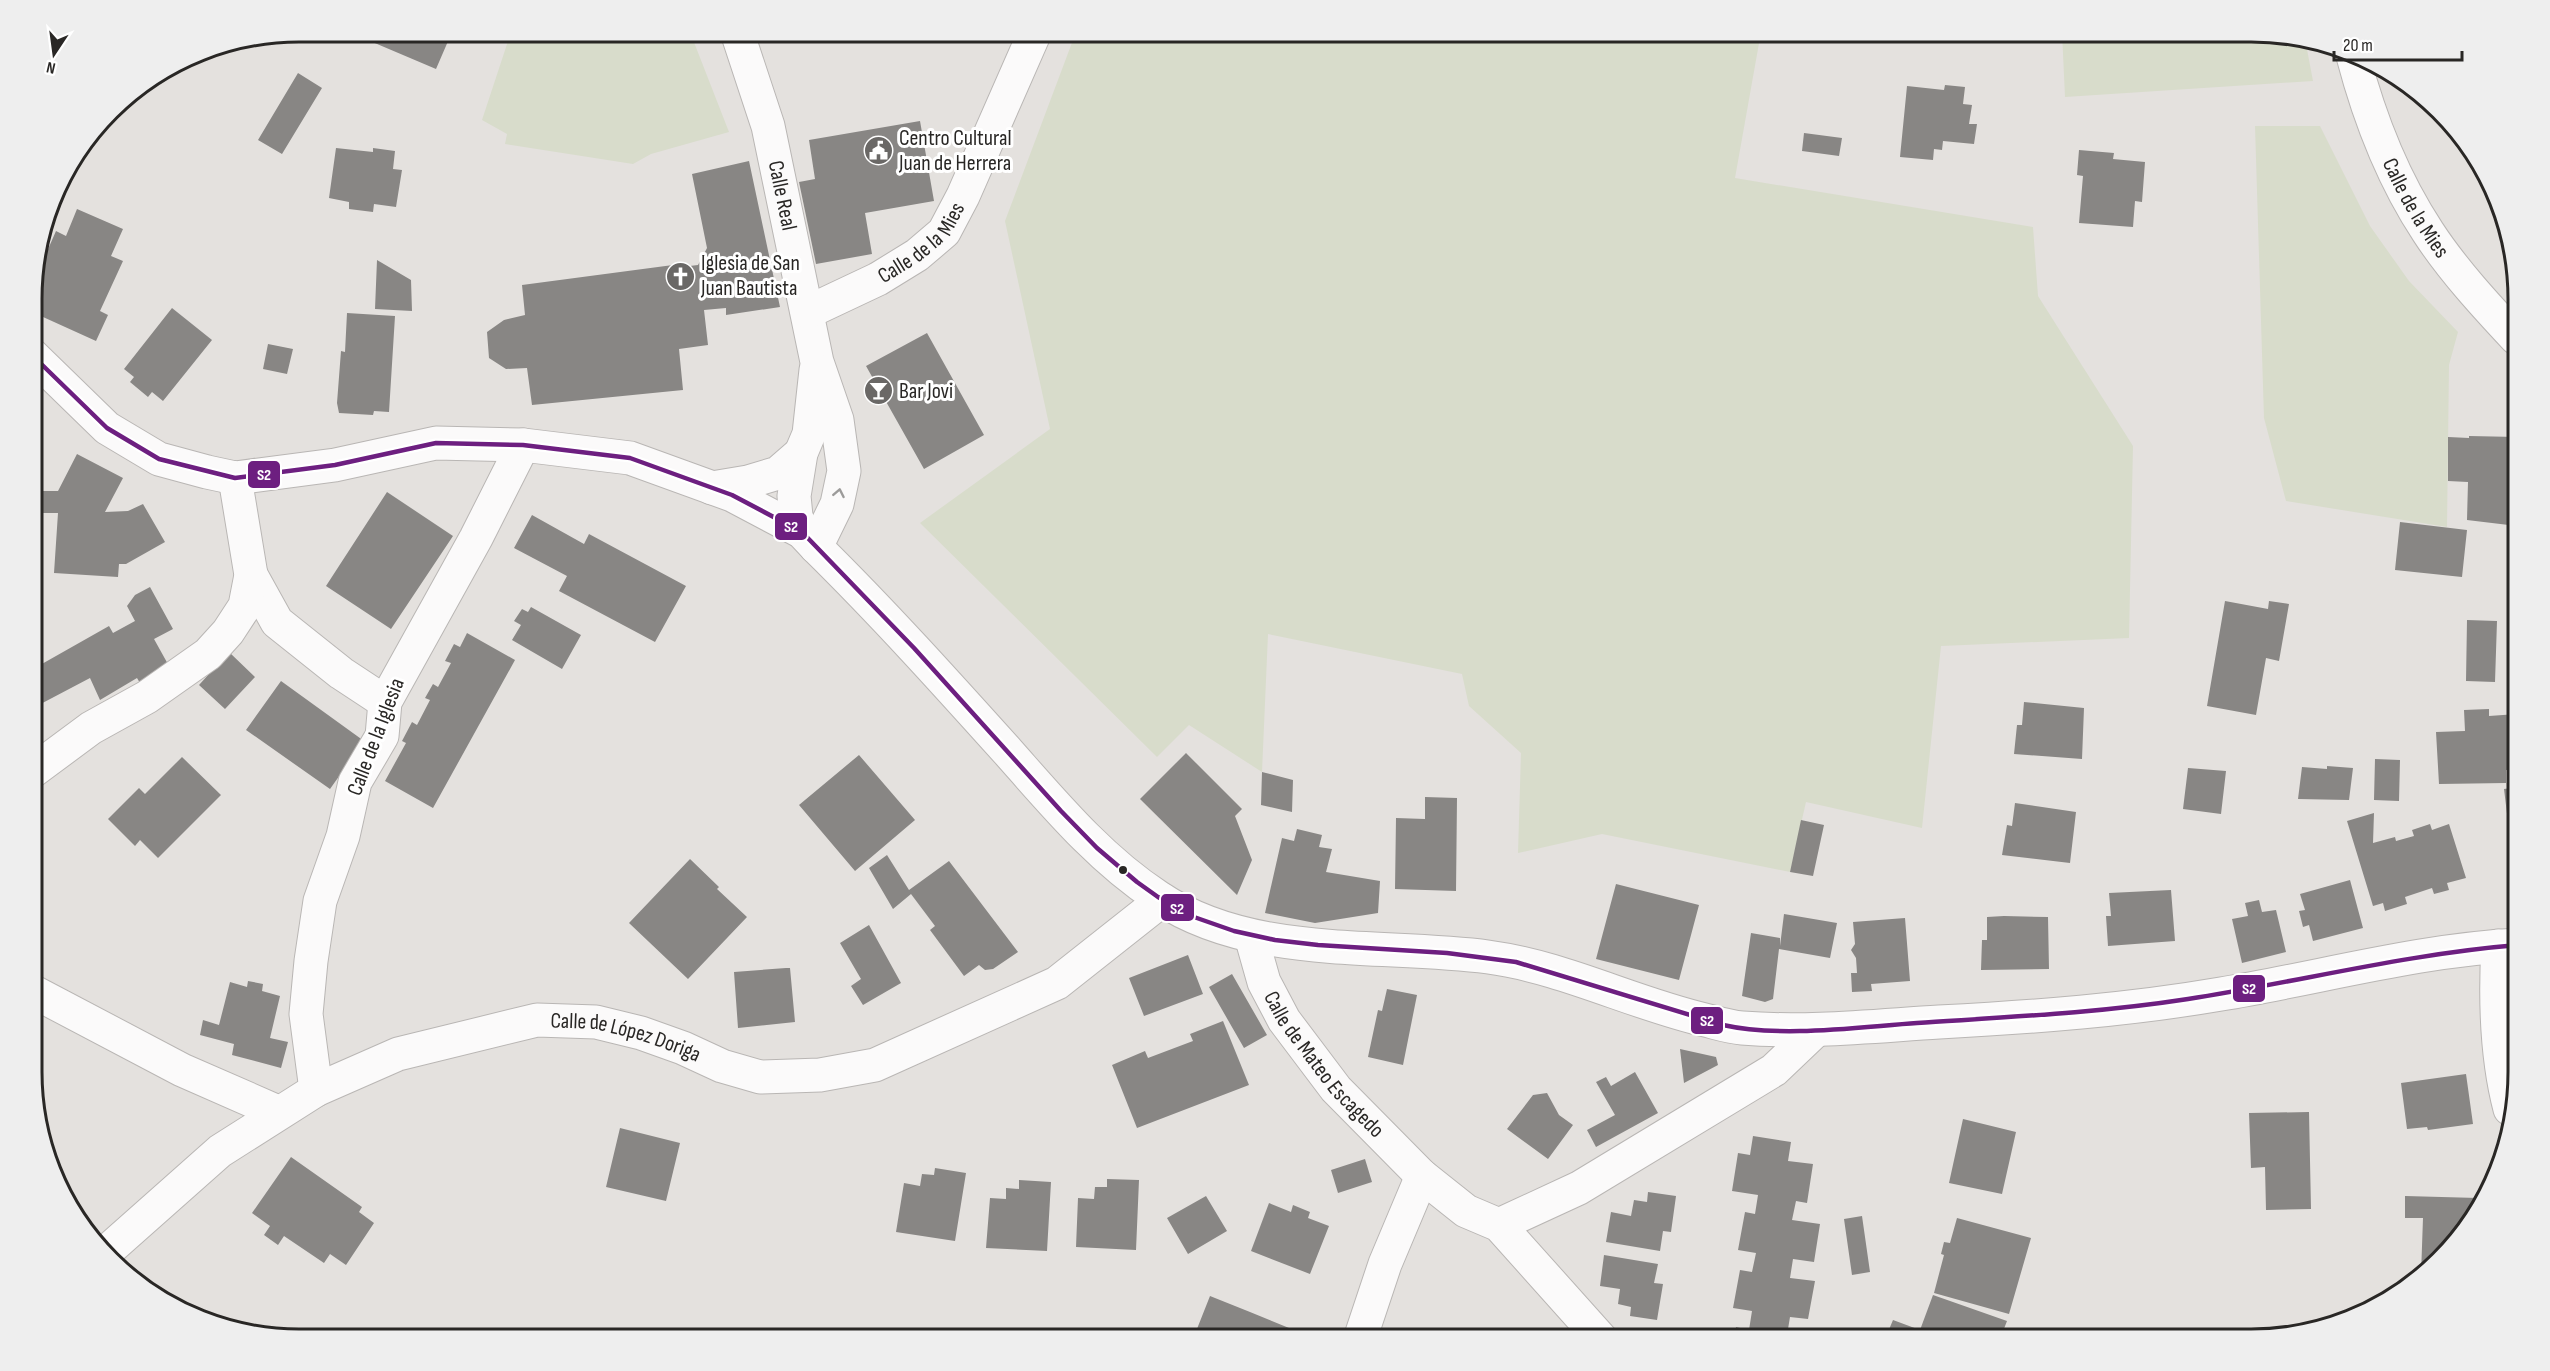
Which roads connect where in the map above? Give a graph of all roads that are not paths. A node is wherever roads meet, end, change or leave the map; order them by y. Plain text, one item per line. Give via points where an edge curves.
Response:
1 (740, 42) edge
2 (1031, 42) edge
3 (2356, 65) edge
4 (808, 312) junction
5 (2508, 329) edge
6 (817, 362) junction
7 (42, 365) edge
8 (524, 445) junction
9 (801, 453) junction
10 (236, 478) junction
11 (712, 488) junction
12 (809, 539) junction
13 (251, 575) junction
14 (385, 702) junction
15 (42, 764) edge
16 (1162, 900) junction
17 (1251, 936) junction
18 (2508, 945) edge
19 (42, 996) edge
20 (1816, 1030) junction
21 (316, 1090) junction
22 (2507, 1091) edge
23 (278, 1112) junction
24 (1422, 1176) junction
25 (1498, 1225) junction
26 (111, 1247) edge
27 (1363, 1329) edge
28 (1592, 1329) edge

1 - 4 street, Calle Real via 768,126
2 - 4 street, Calle de la Mies via 944,232 917,255 878,279
3 - 5 street, Calle de la Mies via 2392,165 2428,232
4 - 6 street, Calle Real
6 - 9 street, Calle Real via 809,434
12 -> 6 street, Calle Real via 837,504 844,471 837,420
7 - 10 street via 107,428 159,459
8 - 10 street via 436,443 335,465
8 - 11 street via 630,458
8 - 14 street, Calle de la Iglesia
9 - 11 street via 778,472
9 - 12 street, Calle Real via 795,516
10 - 13 street
11 - 12 street via 732,495
12 - 16 street via 1111,863
13 - 14 street via 277,622 340,673
13 - 15 street via 245,606 208,654 147,697 91,728
14 - 21 street, Calle de la Iglesia via 382,736 356,782 343,836 320,901 306,1014
16 - 17 street via 1212,924
16 - 21 street, Calle de López Doriga via 1057,983 875,1065 820,1075 760,1077 641,1033 597,1022 537,1020 398,1054
17 - 20 street via 1337,948 1492,957 1541,968 1662,1010 1737,1027
17 - 24 street, Calle de Mateo Escagedo via 1264,982 1284,1020 1336,1089
18 - 20 street via 2472,948 2139,1007
18 - 22 street via 2496,974 2499,1048
19 - 23 street via 182,1070
20 - 25 street via 1774,1070 1579,1188
21 - 23 street, Calle de López Doriga
23 - 26 street, Calle de López Doriga via 220,1151
24 - 25 street, Calle de Mateo Escagedo via 1466,1211
24 - 27 street via 1385,1264
25 - 28 street, Calle de Mateo Escagedo

